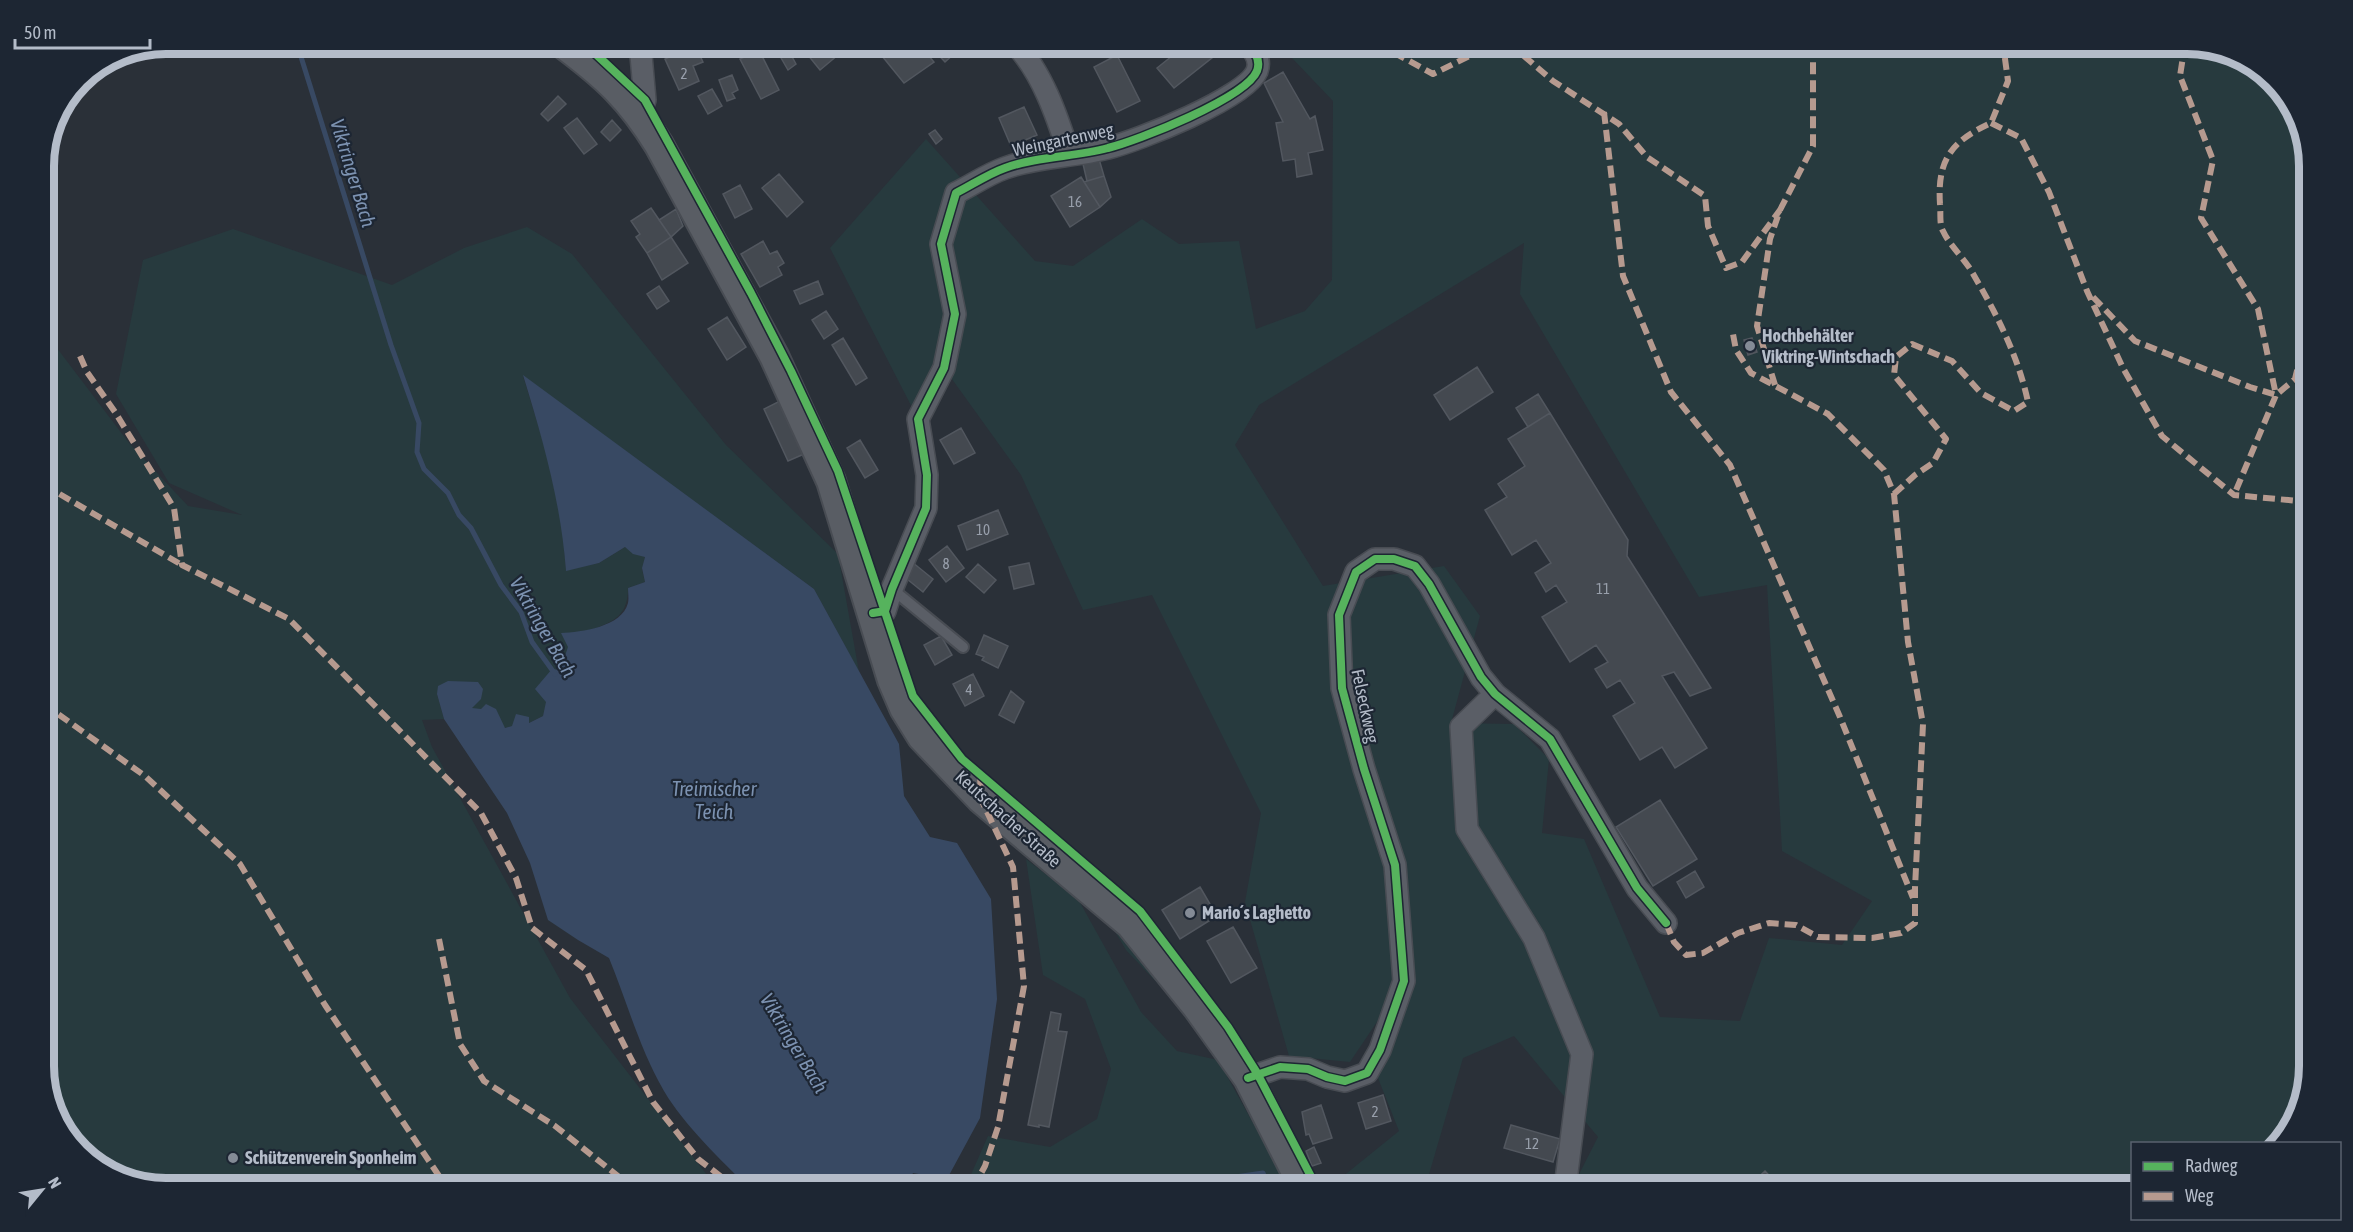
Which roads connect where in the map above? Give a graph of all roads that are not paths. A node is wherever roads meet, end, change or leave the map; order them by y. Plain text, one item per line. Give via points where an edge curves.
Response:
1 (641, 54) edge
2 (1025, 54) edge
3 (1256, 54) edge
4 (591, 55) edge
5 (639, 114) junction
6 (1069, 154) junction
7 (892, 588) junction
8 (873, 613) junction
9 (963, 647) dead end
10 (1495, 694) junction
11 (1666, 923) dead end
12 (1248, 1078) junction
13 (1299, 1178) edge
14 (1566, 1178) edge

1 - 5 street via 645,100
2 - 6 street via 1039,78
3 - 6 street, Weingartenweg via 1257,72 1248,84 1176,124 1108,148
4 - 5 main road, Keutschacher Straße
5 - 8 main road, Keutschacher Straße via 774,356 831,481
6 - 7 street, Weingartenweg via 1005,168 956,193 941,244 955,314 944,368 918,419 927,475 926,508
7 - 8 street, Weingartenweg via 885,611
7 - 9 lane
8 - 12 main road, Keutschacher Straße via 892,680 922,737 981,799 1130,924
10 - 11 street, Felseckweg via 1550,739 1637,888
10 - 12 street, Felseckweg via 1415,566 1375,559 1356,572 1339,615 1342,688 1395,865 1404,981 1380,1050 1367,1073 1345,1081 1308,1069 1280,1067
10 - 14 street via 1461,727 1467,829 1534,938 1582,1054
12 - 13 main road, Keutschacher Straße

